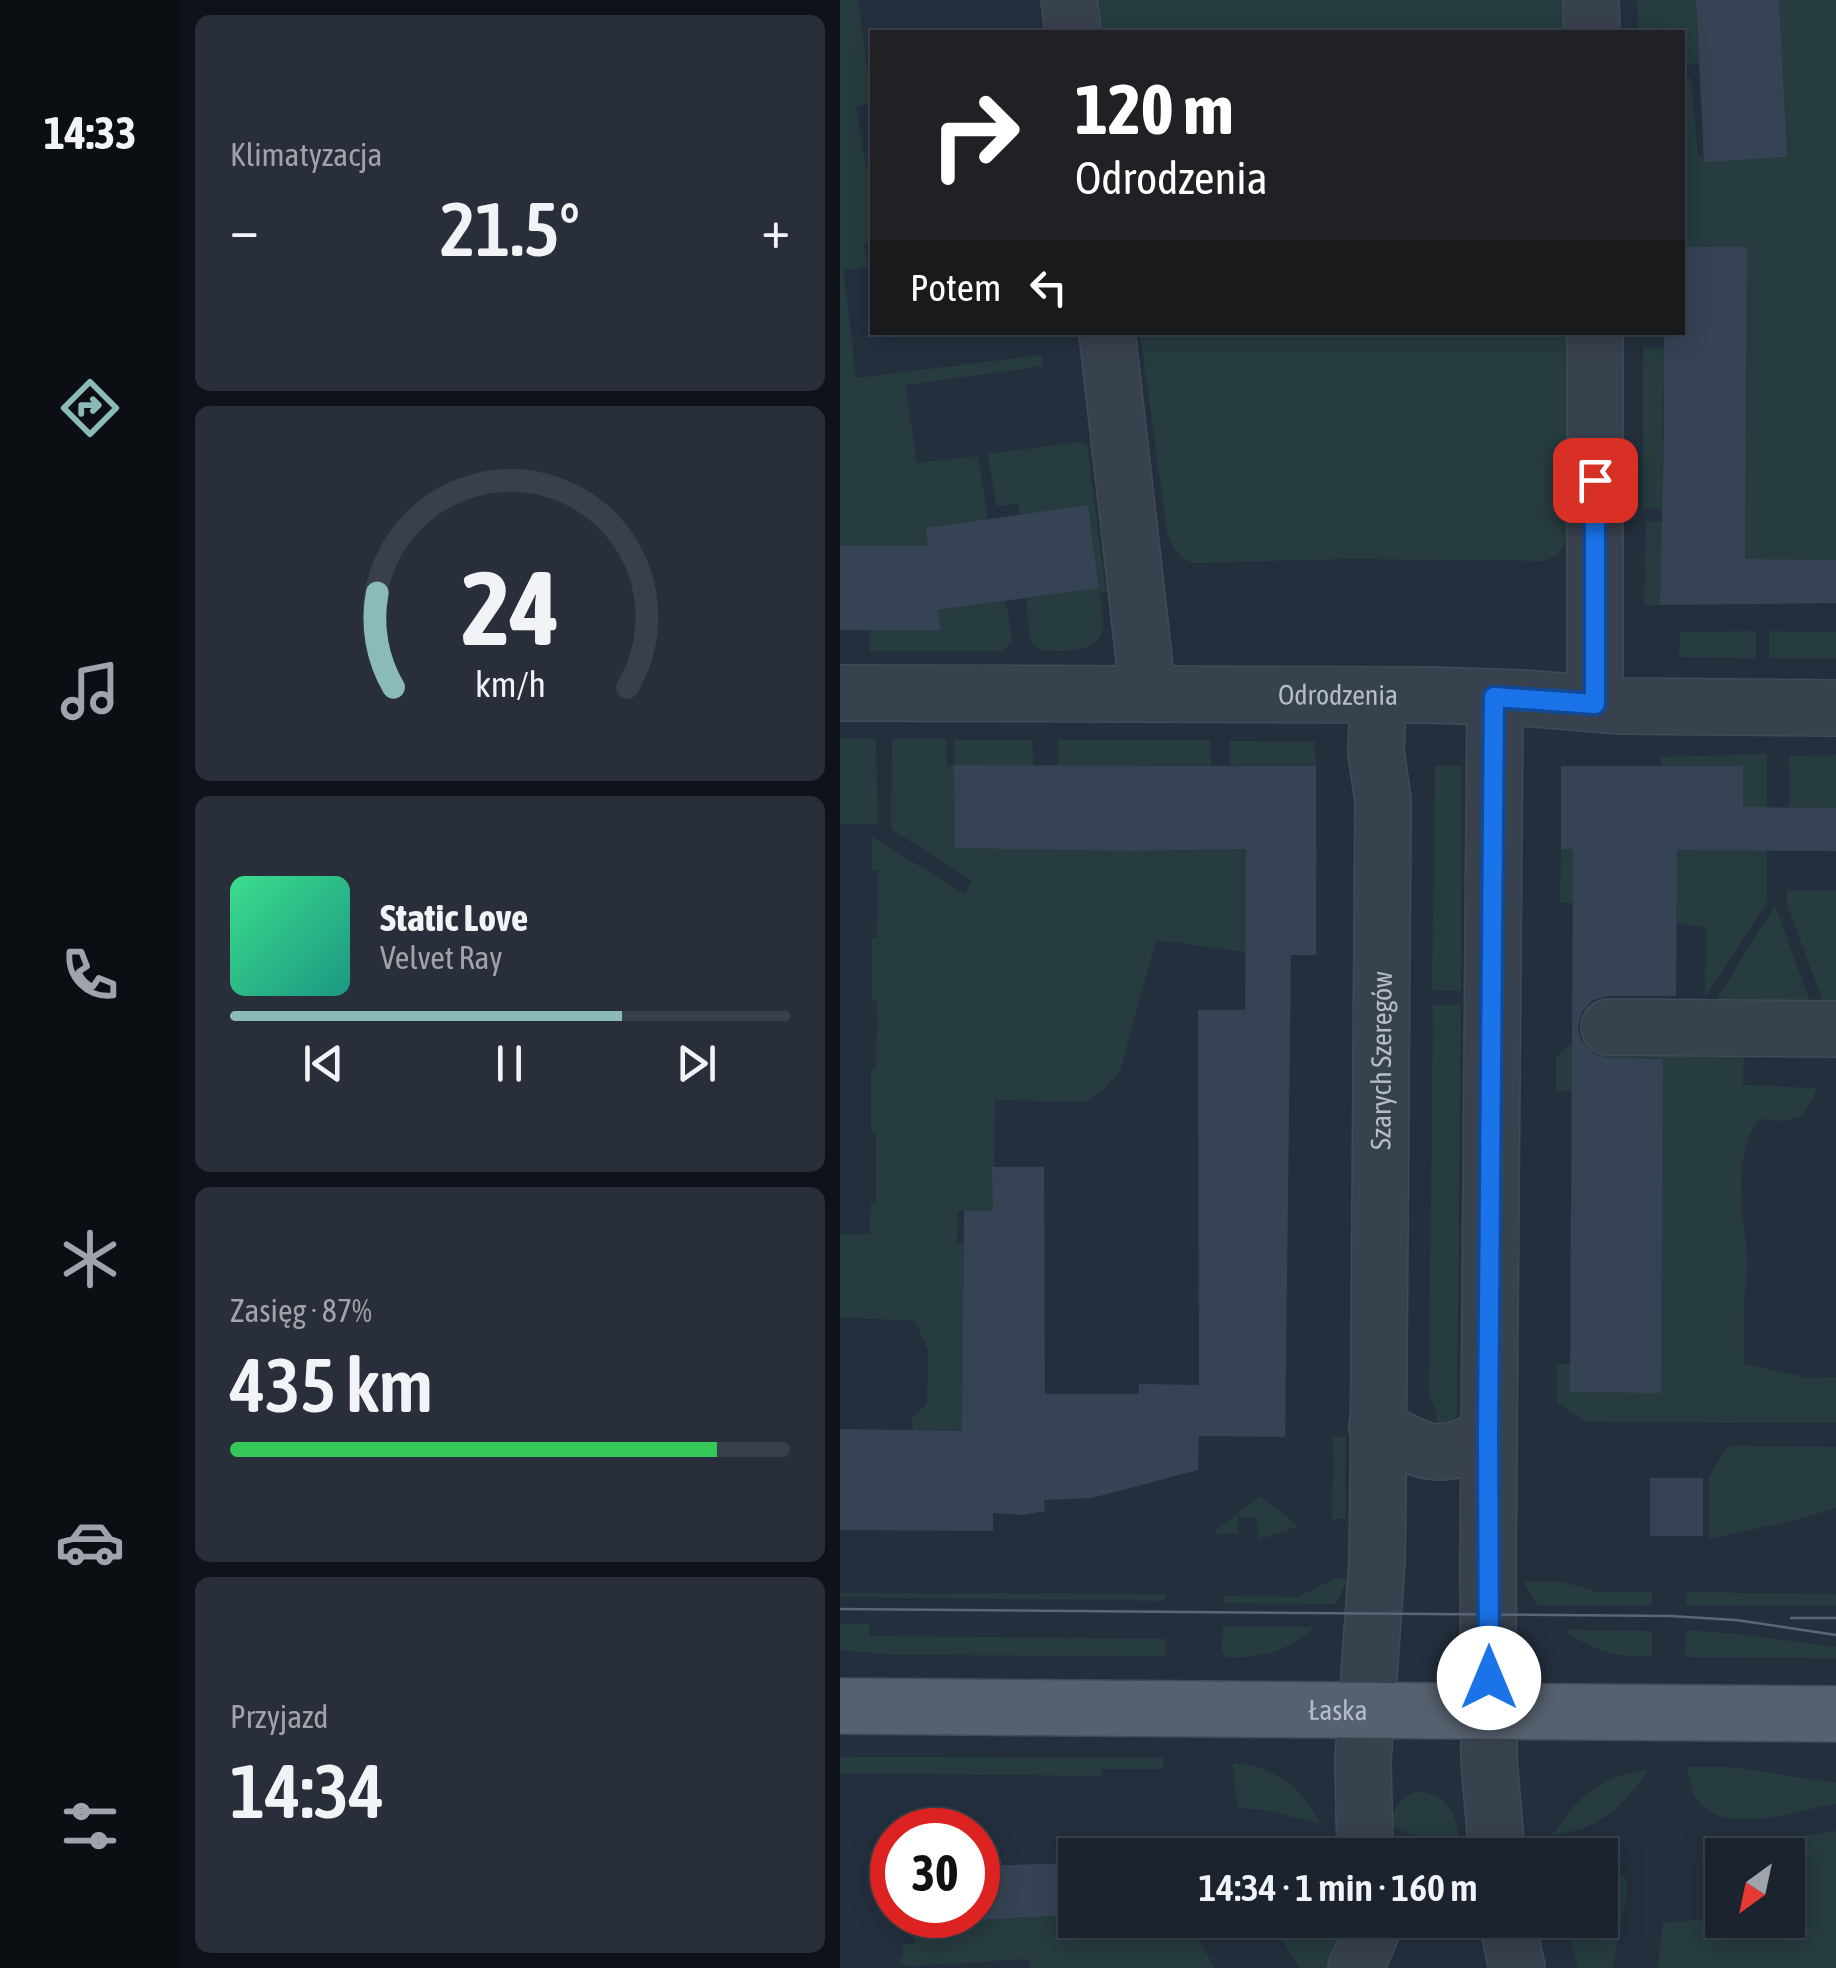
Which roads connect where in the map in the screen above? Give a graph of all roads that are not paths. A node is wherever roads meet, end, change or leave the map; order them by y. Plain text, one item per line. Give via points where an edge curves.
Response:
1 (1070, 0) edge
2 (1591, 0) edge
3 (1073, 30) edge
4 (1592, 30) edge
5 (1107, 335) edge
6 (1596, 335) edge
7 (840, 693) edge
8 (1148, 694) junction
9 (1378, 695) junction
10 (1494, 697) junction
11 (1595, 704) junction
12 (1836, 708) edge
13 (1609, 1027) dead end
14 (1836, 1029) edge
15 (1378, 1426) junction
16 (1488, 1434) junction
17 (840, 1706) edge
18 (1366, 1709) junction
19 (1489, 1710) junction
20 (1836, 1714) edge
21 (1365, 1838) edge
22 (1495, 1838) edge
23 (1368, 1938) edge
24 (1377, 1938) edge
25 (1511, 1938) edge
26 (1356, 1968) edge
27 (1380, 1968) edge
28 (1517, 1968) edge

1 - 3 street
2 - 4 street
5 - 8 street
6 - 11 street
7 - 8 street, Odrodzenia
8 - 9 street, Odrodzenia
9 - 10 street, Odrodzenia
9 - 15 street, Szarych Szeregów via 1376,752 1384,800
10 - 11 street, Odrodzenia
10 - 16 street
11 - 12 street, Odrodzenia
13 - 14 street
15 - 16 street via 1422,1450 1444,1452
15 - 18 street, Szarych Szeregów
16 - 19 street
17 - 18 main road, Łaska
18 - 19 main road, Łaska
18 - 21 street, Szarych Szeregów
19 - 20 main road, Łaska
19 - 22 street
23 - 26 street
24 - 27 street
25 - 28 street

